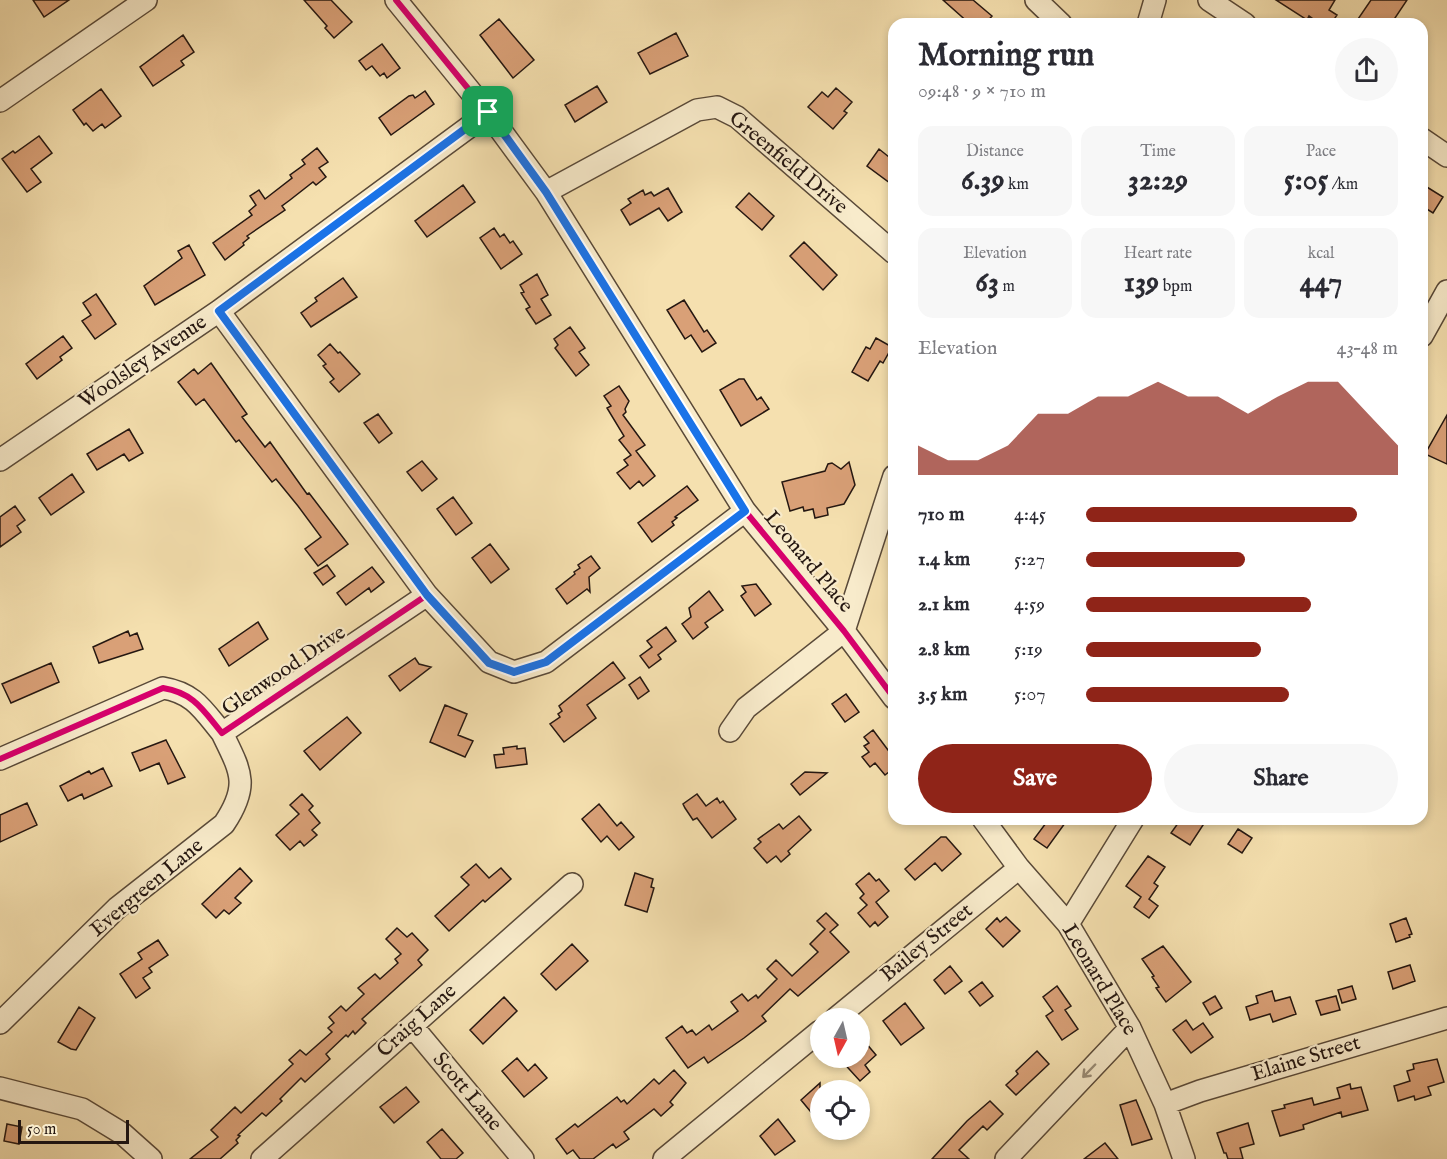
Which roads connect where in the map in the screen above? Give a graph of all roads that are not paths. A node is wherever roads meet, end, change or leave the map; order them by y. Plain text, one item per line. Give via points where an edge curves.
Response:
1 (146, 0) edge
2 (396, 0) edge
3 (1036, 0) edge
4 (1155, 0) edge
5 (1209, 0) edge
6 (1055, 18) edge
7 (1150, 18) edge
8 (1236, 18) edge
9 (0, 101) edge
10 (488, 112) junction
11 (1428, 143) edge
12 (1447, 156) edge
13 (546, 192) junction
14 (888, 248) edge
15 (1447, 291) edge
16 (219, 311) junction
17 (1428, 325) edge
18 (0, 460) edge
19 (888, 495) edge
20 (745, 511) junction
21 (427, 595) junction
22 (844, 631) junction
23 (888, 690) edge
24 (730, 731) dead end
25 (222, 733) junction
26 (0, 759) edge
27 (987, 825) edge
28 (1129, 825) edge
29 (1019, 868) junction
30 (572, 884) dead end
31 (1068, 924) junction
32 (848, 1008) edge
33 (1447, 1017) edge
34 (0, 1023) edge
35 (412, 1026) junction
36 (1130, 1028) junction
37 (810, 1039) edge
38 (0, 1088) edge
39 (1165, 1104) junction
40 (151, 1159) edge
41 (262, 1159) edge
42 (523, 1159) edge
43 (664, 1159) edge
44 (1006, 1159) edge
45 (1184, 1159) edge

1 - 9 street
2 - 10 street, Leonard Place
3 - 6 street
4 - 7 street
5 - 8 street
10 - 13 street, Leonard Place
10 - 16 street, Woolsley Avenue
11 - 12 street
13 - 14 street, Greenfield Drive via 698,110 717,107 737,117
13 - 20 street, Leonard Place
15 - 17 street
16 - 18 street, Woolsley Avenue
16 - 21 street
19 - 22 street
20 - 21 street via 546,662 514,672 489,663
20 - 22 street, Leonard Place
21 - 25 street, Glenwood Drive
22 - 23 street, Leonard Place
22 - 24 street via 746,708
25 - 26 street, Glenwood Drive via 195,700 163,688
25 - 34 street, Evergreen Lane via 241,772 236,807 224,824 117,909
27 - 29 street, Leonard Place
28 - 31 street
29 - 31 street, Leonard Place
29 - 32 street, Bailey Street
30 - 35 street, Craig Lane
31 - 36 street, Leonard Place
33 - 39 street, Elaine Street
35 - 41 street, Craig Lane
35 - 42 street, Scott Lane
36 - 39 street, Leonard Place
36 -> 44 street
37 - 43 street
38 - 40 street via 82,1109 123,1134
39 - 45 street, Leonard Place

